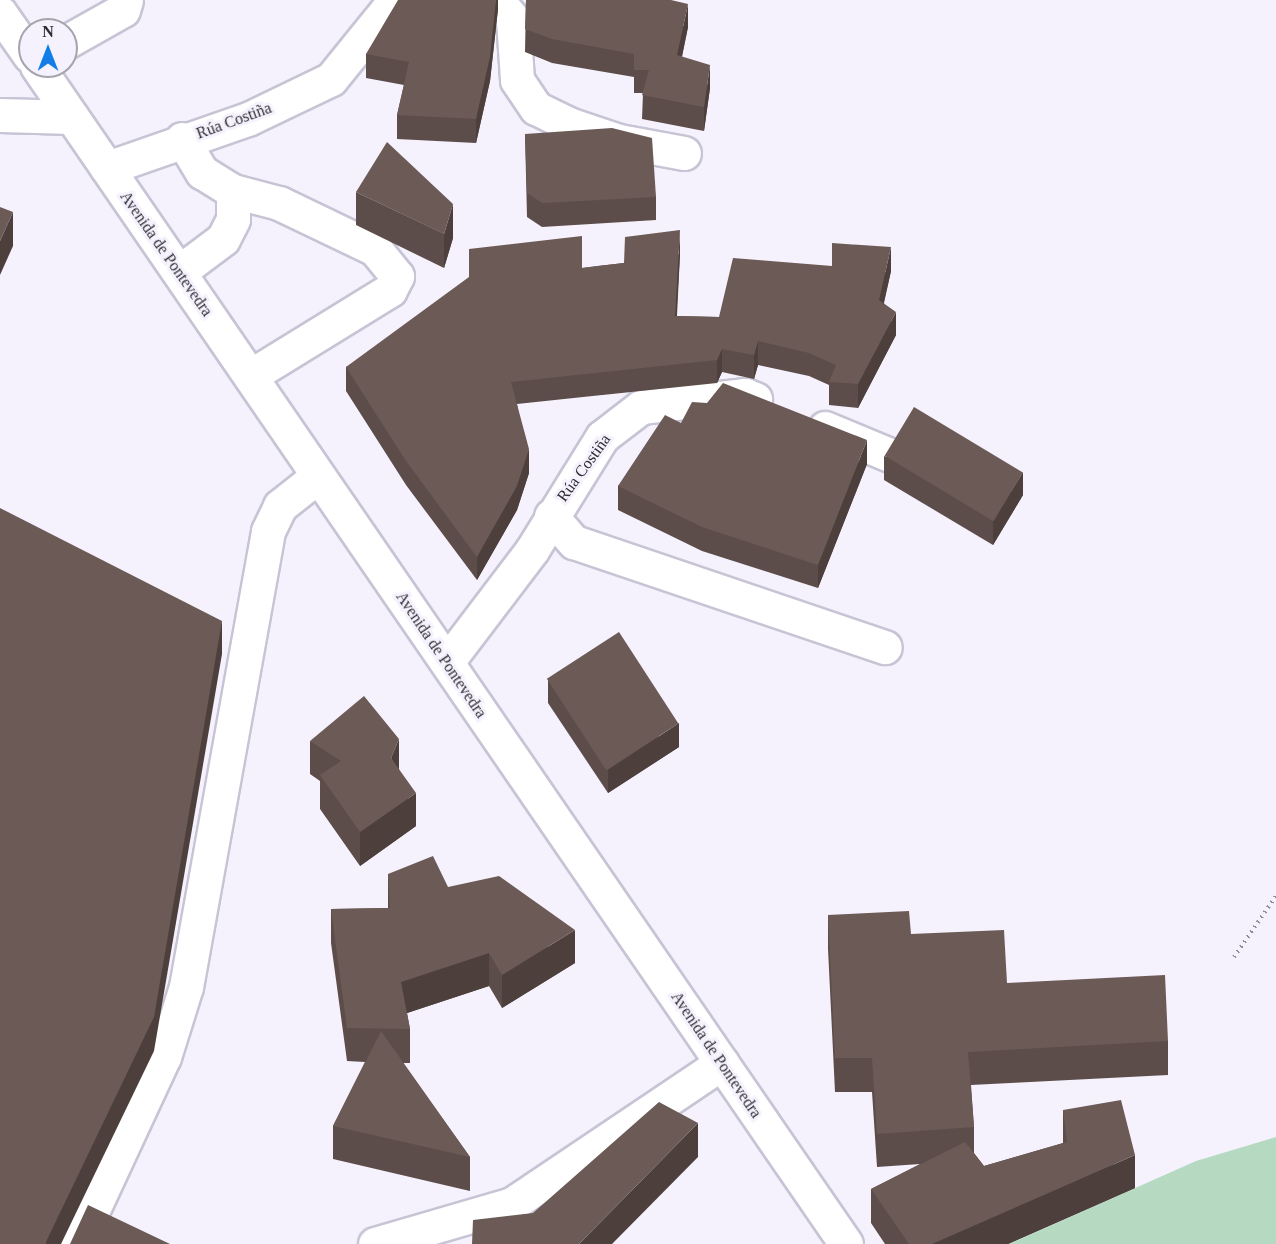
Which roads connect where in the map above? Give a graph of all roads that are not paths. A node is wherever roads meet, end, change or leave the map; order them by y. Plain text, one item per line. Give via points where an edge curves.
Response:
1 (126, 0) edge
2 (395, 0) edge
3 (497, 0) edge
4 (0, 13) edge
5 (78, 35) edge
6 (18, 39) edge
7 (45, 78) edge
8 (0, 114) edge
9 (72, 117) junction
10 (182, 139) junction
11 (684, 153) dead end
12 (107, 168) junction
13 (233, 191) junction
14 (179, 273) junction
15 (250, 376) junction
16 (890, 455) edge
17 (318, 476) junction
18 (551, 516) junction
19 (885, 647) dead end
20 (447, 662) junction
21 (722, 1063) junction
22 (77, 1244) edge
23 (375, 1244) edge
24 (846, 1244) edge

1 - 5 street via 123,10
2 - 10 street, Rúa Costiña via 331,79 248,119
3 - 11 street via 513,19 517,80 536,108 571,125 620,141
4 - 6 street
7 - 9 street, Avenida de Pontevedra
8 - 9 street
9 - 12 street, Avenida de Pontevedra
10 - 12 street, Rúa Costiña
10 - 13 street via 202,172
12 - 14 street, Avenida de Pontevedra
13 - 14 street via 233,219 223,239
13 - 15 street via 279,203 375,249 397,276 390,290
14 - 15 street, Avenida de Pontevedra
15 - 17 street, Avenida de Pontevedra
16 - 18 street, Rúa Costiña via 745,395 641,407 602,437
17 - 20 street, Avenida de Pontevedra
17 - 22 street via 280,506 268,531 186,987 164,1057
18 - 19 street, Rúa Costiña via 574,542
18 - 20 street, Rúa Costiña via 532,550
20 - 21 street, Avenida de Pontevedra
21 - 23 street via 512,1204
21 - 24 street, Avenida de Pontevedra

